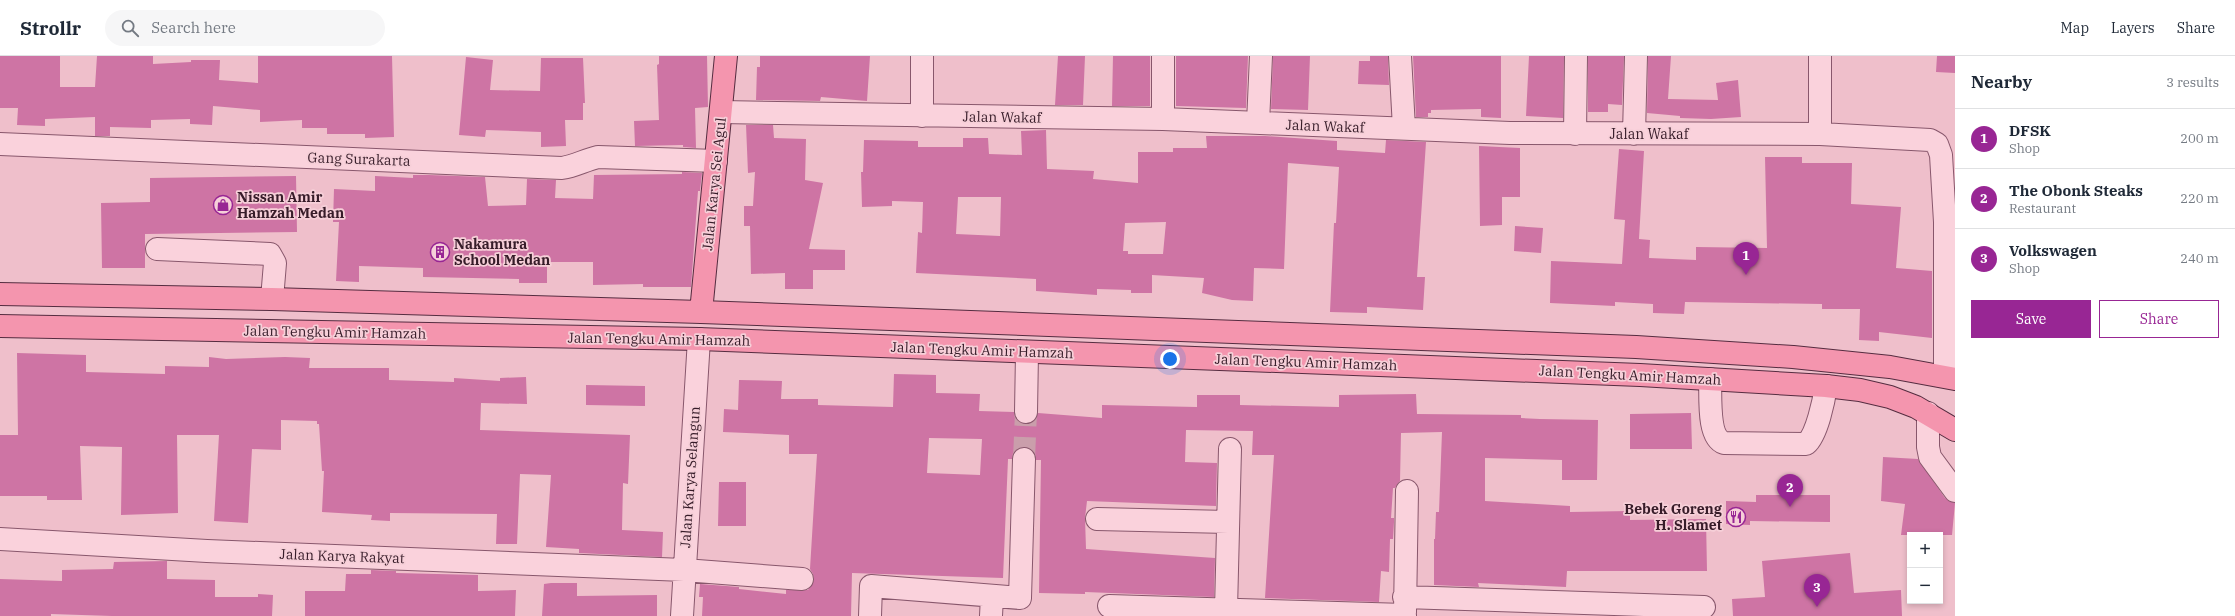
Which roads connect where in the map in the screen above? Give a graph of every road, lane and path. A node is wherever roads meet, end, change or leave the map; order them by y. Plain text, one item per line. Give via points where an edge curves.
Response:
1 (726, 56) edge
2 (922, 56) edge
3 (1163, 56) edge
4 (1261, 56) edge
5 (1400, 56) edge
6 (1576, 56) edge
7 (1636, 56) edge
8 (1820, 56) edge
9 (721, 112) junction
10 (922, 116) junction
11 (1162, 119) junction
12 (1258, 123) junction
13 (1404, 128) junction
14 (1575, 134) junction
15 (1634, 134) junction
16 (1820, 134) junction
17 (0, 144) edge
18 (716, 161) junction
19 (157, 249) dead end
20 (0, 294) edge
21 (136, 296) junction
22 (272, 299) junction
23 (701, 312) junction
24 (0, 326) edge
25 (136, 328) junction
26 (1276, 333) junction
27 (699, 339) junction
28 (1027, 352) junction
29 (1274, 360) junction
30 (1950, 377) edge
31 (1710, 379) junction
32 (1826, 386) junction
33 (1026, 412) tunnel mouth
34 (1928, 413) junction
35 (1955, 430) edge
36 (1230, 450) dead end
37 (1024, 459) tunnel mouth
38 (1407, 491) dead end
39 (1955, 491) edge
40 (1097, 518) dead end
41 (1228, 522) junction
42 (0, 539) edge
43 (684, 570) junction
44 (802, 579) dead end
45 (992, 606) edge
46 (1704, 607) dead end
47 (1118, 610) edge
48 (1226, 610) junction
49 (1405, 610) edge
50 (682, 616) edge
51 (870, 616) edge

1 - 9 main road, Jalan Karya Sei Agul
2 - 10 street
3 - 11 street
4 - 12 street
5 - 13 street
6 - 14 street
7 - 15 street
8 - 16 street
9 - 10 street, Jalan Wakaf
9 - 18 main road, Jalan Karya Sei Agul
10 - 11 street, Jalan Wakaf
11 - 12 street, Jalan Wakaf
12 - 13 street, Jalan Wakaf
13 - 14 street, Jalan Wakaf
14 - 15 street, Jalan Wakaf
15 - 16 street, Jalan Wakaf
16 - 30 street, Jalan Wakaf via 1930,140 1937,144 1941,155 1945,222
17 - 18 street, Gang Surakarta via 562,168 598,157
18 - 23 main road, Jalan Karya Sei Agul
19 - 22 street via 270,254 275,263
20 - 21 main road, Jalan Tengku Amir Hamzah
21 - 22 main road, Jalan Tengku Amir Hamzah
21 - 25 main road
22 - 23 main road, Jalan Tengku Amir Hamzah
23 - 26 main road, Jalan Tengku Amir Hamzah
24 - 25 main road, Jalan Tengku Amir Hamzah
25 - 27 main road, Jalan Tengku Amir Hamzah
26 - 29 main road
26 - 30 main road, Jalan Tengku Amir Hamzah via 1636,347 1793,357 1890,367
27 - 28 main road, Jalan Tengku Amir Hamzah
27 - 43 street, Jalan Karya Selangun
28 - 29 main road, Jalan Tengku Amir Hamzah
28 - 33 street
29 - 31 main road, Jalan Tengku Amir Hamzah
31 - 32 main road, Jalan Tengku Amir Hamzah
31 - 32 street via 1713,432 1718,441 1724,443 1806,444 1812,436 1823,405
32 - 34 main road, Jalan Tengku Amir Hamzah via 1890,397
34 - 35 main road, Jalan Tengku Amir Hamzah
34 - 39 street via 1930,457
36 - 41 street
37 - 45 street via 1020,598
38 - 49 street
40 - 41 street
41 - 48 street
42 - 43 street, Jalan Karya Rakyat via 207,551
43 - 44 street, Jalan Karya Rakyat
43 - 50 street, Jalan Karya Selangun
45 - 51 street via 871,586
46 - 49 street
47 - 48 street
48 - 49 street

